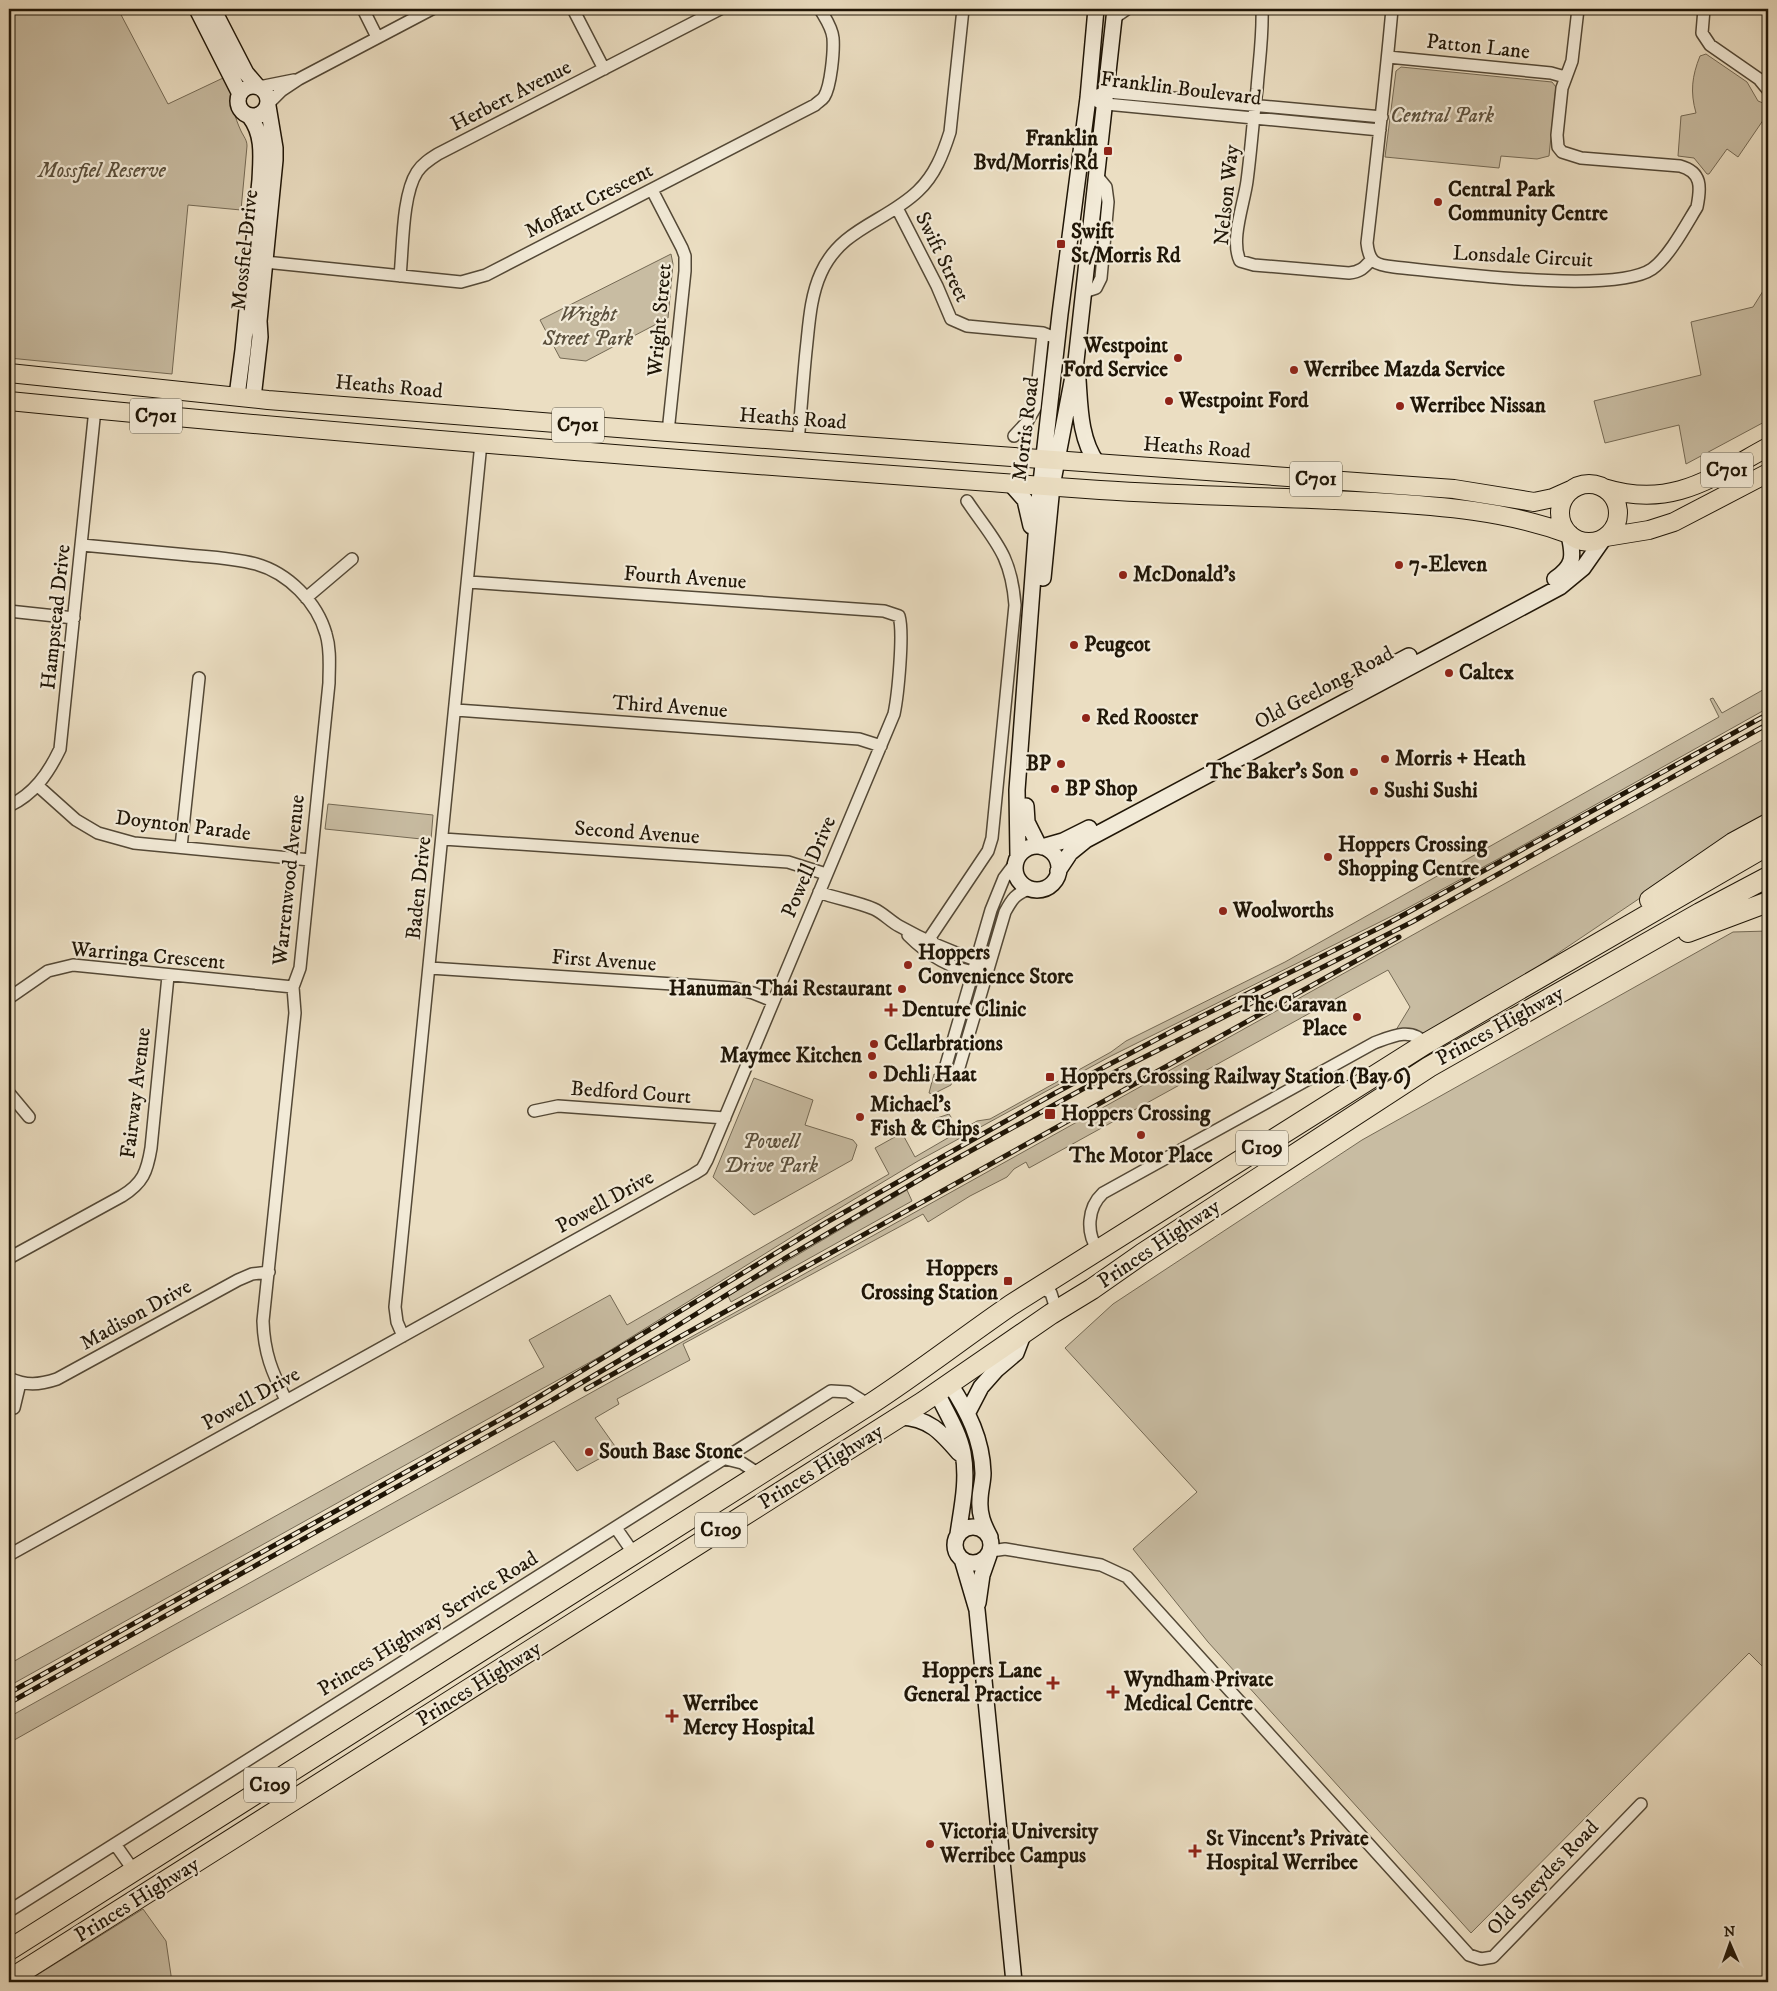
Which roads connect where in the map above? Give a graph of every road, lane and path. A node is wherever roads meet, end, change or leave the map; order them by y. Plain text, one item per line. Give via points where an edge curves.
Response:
1 (197, 9) edge
2 (213, 9) edge
3 (363, 9) edge
4 (432, 9) edge
5 (573, 9) edge
6 (720, 9) edge
7 (820, 9) edge
8 (963, 9) edge
9 (1096, 9) edge
10 (1127, 9) edge
11 (1262, 9) edge
12 (1392, 9) edge
13 (1578, 9) edge
14 (1704, 9) edge
15 (1114, 13) edge
16 (377, 37) junction
17 (1388, 57) junction
18 (604, 69) junction
19 (1565, 77) junction
20 (299, 79) junction
21 (258, 87) junction
22 (1768, 90) edge
23 (240, 94) junction
24 (1088, 98) junction
25 (1106, 98) junction
26 (268, 105) junction
27 (1300, 110) junction
28 (1254, 112) junction
29 (250, 116) junction
30 (1382, 117) junction
31 (1299, 122) junction
32 (1380, 130) junction
33 (652, 190) junction
34 (897, 208) junction
35 (1371, 260) junction
36 (258, 261) junction
37 (400, 276) junction
38 (1060, 314) junction
39 (1080, 323) junction
40 (1043, 334) junction
41 (1058, 339) junction
42 (1076, 361) junction
43 (9, 373) edge
44 (97, 382) junction
45 (245, 397) junction
46 (9, 401) edge
47 (95, 409) junction
48 (232, 423) junction
49 (250, 425) junction
50 (668, 432) junction
51 (1014, 436) dead end
52 (798, 442) junction
53 (482, 443) junction
54 (1768, 447) edge
55 (1052, 459) junction
56 (1097, 463) junction
57 (795, 467) junction
58 (1768, 473) edge
59 (1010, 483) junction
60 (1047, 486) junction
61 (1604, 488) junction
62 (1571, 490) junction
63 (967, 501) dead end
64 (1569, 535) junction
65 (1605, 537) junction
66 (82, 545) junction
67 (1035, 550) junction
68 (352, 559) dead end
69 (468, 582) junction
70 (306, 598) junction
71 (9, 611) edge
72 (1502, 614) junction
73 (898, 616) joint
74 (74, 618) junction
75 (199, 678) dead end
76 (456, 710) junction
77 (881, 746) junction
78 (1202, 772) junction
79 (38, 786) junction
80 (9, 806) edge
81 (1768, 824) edge
82 (442, 839) junction
83 (1768, 845) edge
84 (181, 847) junction
85 (1041, 847) junction
86 (1017, 859) junction
87 (310, 860) junction
88 (1058, 870) junction
89 (1768, 877) edge
90 (823, 883) junction
91 (1030, 888) junction
92 (1768, 902) edge
93 (898, 925) junction
94 (932, 942) junction
95 (947, 950) junction
96 (934, 955) junction
97 (976, 960) junction
98 (1565, 962) junction
99 (951, 965) junction
100 (1606, 967) junction
101 (430, 968) junction
102 (988, 971) junction
103 (973, 972) junction
104 (168, 976) junction
105 (293, 987) junction
106 (9, 998) edge
107 (773, 1001) junction
108 (1425, 1044) junction
109 (1429, 1067) junction
110 (9, 1093) edge
111 (534, 1111) dead end
112 (28, 1117) dead end
113 (725, 1118) junction
114 (1098, 1250) junction
115 (1142, 1254) junction
116 (9, 1258) edge
117 (269, 1272) junction
118 (1062, 1274) junction
119 (1040, 1287) junction
120 (1053, 1310) junction
121 (1024, 1332) junction
122 (403, 1336) junction
123 (928, 1365) junction
124 (9, 1378) edge
125 (20, 1383) junction
126 (943, 1388) junction
127 (286, 1400) junction
128 (869, 1405) junction
129 (14, 1408) dead end
130 (968, 1412) junction
131 (900, 1417) junction
132 (726, 1458) junction
133 (964, 1458) junction
134 (759, 1474) junction
135 (616, 1528) junction
136 (958, 1534) junction
137 (993, 1547) junction
138 (634, 1554) junction
139 (9, 1555) edge
140 (962, 1559) junction
141 (651, 1574) junction
142 (977, 1610) junction
143 (531, 1619) junction
144 (546, 1641) junction
145 (1641, 1804) dead end
146 (115, 1844) junction
147 (134, 1871) junction
148 (146, 1895) junction
149 (9, 1911) edge
150 (9, 1950) edge
151 (9, 1980) edge
152 (1014, 1982) edge

1 - 23 street
2 - 21 street via 246,73
3 - 16 street
4 - 16 street
5 - 18 street
6 - 18 street, Herbert Avenue
7 - 33 street, Moffatt Crescent via 833,37 829,82 823,98 806,111
8 - 34 street via 950,132 944,151 934,173
9 - 24 street, Morris Road
10 - 15 street
11 - 28 street
12 - 17 street
13 - 19 street, Lonsdale Circuit via 1572,61
14 - 22 street via 1702,33 1710,45 1759,79
15 - 25 street, Morris Road
16 - 20 street
17 - 19 street, Patton Lane
17 - 30 street
18 - 37 street, Herbert Avenue via 425,162 417,172 408,198
19 - 35 street, Lonsdale Circuit via 1557,140 1562,152 1581,158 1680,166 1696,174 1699,185 1697,207 1658,264 1644,273 1613,279 1555,281 1381,266
20 - 21 street
20 - 26 street
21 - 23 street via 247,88
21 - 26 street via 266,93
23 - 29 street via 240,109
24 - 25 street, Franklin Boulevard
24 - 38 street, Morris Road
25 - 28 street, Franklin Boulevard
25 - 39 street, Morris Road
26 - 29 street via 259,116
26 - 36 street, Mossfiel Drive via 275,149
27 - 28 street, Franklin Boulevard
27 - 30 street, Franklin Boulevard
27 - 31 street
28 - 31 street, Franklin Boulevard
28 - 35 street, Nelson Way via 1239,218 1237,254 1240,261 1254,266 1349,273 1357,272
29 - 36 street, Mossfiel Drive via 257,125 262,154
30 - 32 street
31 - 32 street, Franklin Boulevard
32 - 35 street via 1367,243
33 - 37 street, Moffatt Crescent via 472,280 461,282
33 - 50 street, Wright Street via 685,256
34 - 40 street, Swift Street via 951,319 967,326
34 - 52 street via 855,232 821,272 810,309
36 - 37 street, Moffatt Crescent
36 - 45 street, Mossfiel Drive via 243,350
38 - 40 street via 1055,326
38 - 41 street, Morris Road
39 - 41 street via 1073,336
39 - 42 street, Morris Road
40 - 41 street, Swift Street
40 - 51 street via 1036,408
41 - 55 street, Morris Road
42 - 55 street, Morris Road
42 - 56 street via 1083,428 1089,450
43 - 44 main road, Heaths Road / C701
44 - 45 main road, Heaths Road / C701
44 - 47 main road
45 - 48 main road
45 - 49 main road
45 - 50 main road, Heaths Road / C701
46 - 47 main road, C701
47 - 48 main road, C701
47 - 66 street, Hampstead Drive
48 - 49 main road, C701
49 - 53 main road, C701
50 - 52 main road, Heaths Road / C701
52 - 55 main road, Heaths Road / C701
52 - 57 main road
53 - 57 main road, C701
53 - 69 street, Baden Drive
54 - 61 main road, C701 via 1699,484 1667,494 1636,496
55 - 56 main road, Heaths Road / C701
55 - 60 street, Morris Road
56 - 62 main road, Heaths Road / C701 via 1454,489 1528,502 1547,500
57 - 59 main road, C701
58 - 65 main road, C701 via 1674,522 1649,530
59 - 60 main road, C701
59 - 67 street via 1025,500
60 - 64 main road, C701 via 1172,495 1408,504 1516,518
60 - 67 street, Morris Road
60 - 85 street, Morris Road via 1025,799 1027,822
61 - 62 main road, C701 via 1584,484
61 - 65 main road via 1614,498 1618,512 1615,526
62 - 64 main road via 1564,497 1559,511 1562,526
63 - 94 street via 996,540 1010,570 1014,622 992,838 988,851 935,929
64 - 65 main road, C701 via 1586,542
64 - 72 street, Old Geelong Road via 1572,557 1565,572
65 - 72 street, Old Geelong Road via 1572,579
66 - 70 street, Warrenwood Avenue via 257,564 276,572
66 - 74 street, Hampstead Drive
67 - 86 street, Morris Road via 1017,790
68 - 70 street
69 - 73 street, Fourth Avenue via 884,611
69 - 76 street, Baden Drive
70 - 87 street, Warrenwood Avenue via 326,634 330,655
71 - 74 street
72 - 78 street, Old Geelong Road
73 - 77 street, Powell Drive via 901,630 897,700
74 - 79 street, Hampstead Drive via 60,749 52,768
75 - 84 street
76 - 77 street, Third Avenue via 859,739
76 - 82 street, Baden Drive
77 - 90 street, Powell Drive
78 - 85 street, Old Geelong Road via 1074,836
78 - 88 street, Old Geelong Road via 1086,840 1070,853
79 - 80 street, Hampstead Drive
79 - 84 street, Doynton Parade via 76,820 98,833 134,843
81 - 98 highway via 1673,883
82 - 90 street, Second Avenue via 788,862 801,865
82 - 101 street, Baden Drive
83 - 98 highway
84 - 87 street, Doynton Parade
85 - 86 street via 1024,850
85 - 88 street via 1055,856
86 - 91 street via 1015,870 1018,878
86 - 97 street via 997,893
87 - 105 street, Warrenwood Avenue via 300,968
88 - 91 street via 1049,886
89 - 100 highway
90 - 93 street, Second Avenue via 833,897 874,909
90 - 107 street, Powell Drive
91 - 102 street via 1012,898
92 - 100 highway
93 - 94 street
93 - 96 street
94 - 95 street
94 - 96 street
95 - 96 street
95 - 97 street
95 - 99 street
96 - 99 street
97 - 102 street
97 - 103 street
98 - 108 highway, Princes Highway / C109
99 - 103 street
100 - 109 highway, Princes Highway / C109
101 - 107 street, First Avenue via 734,988
101 - 122 street, Baden Drive via 395,1307
102 - 103 street
102 - 103 street via 961,1065 951,1074 944,1072
104 - 105 street, Warringa Crescent
104 - 106 street, Warringa Crescent via 74,965 59,967 48,970
104 - 116 street, Fairway Avenue via 152,1148 142,1180 122,1196
105 - 117 street, Warrenwood Avenue via 295,1013
107 - 113 street, Powell Drive
108 - 109 highway
108 - 114 highway, Princes Highway / C109
108 - 114 street via 1410,1034 1374,1043 1102,1193 1091,1213 1092,1241
109 - 115 highway, Princes Highway / C109
110 - 112 street
111 - 113 street, Bedford Court via 558,1106
113 - 122 street, Powell Drive via 702,1169
114 - 115 highway via 1112,1258
114 - 118 highway, Princes Highway / C109
115 - 120 highway, Princes Highway / C109 via 1092,1289
117 - 125 street, Madison Drive via 238,1280 57,1380 31,1385
117 - 127 street, Warrenwood Avenue via 264,1341 268,1360
118 - 119 highway, Princes Highway / C109
118 - 120 highway via 1061,1293
119 - 120 street via 1051,1294
119 - 123 highway, Princes Highway / C109
120 - 121 highway, Princes Highway / C109
121 - 126 highway, Princes Highway / C109
121 - 130 street via 1016,1353 981,1388
122 - 127 street, Powell Drive
123 - 126 highway
123 - 128 highway, Princes Highway / C109
124 - 125 street, Madison Drive
125 - 129 street
126 - 130 street
126 - 131 highway, Princes Highway / C109
126 - 133 street
127 - 139 street, Powell Drive
128 - 132 street, Princes Highway Service Road via 848,1392 831,1391
128 - 134 highway, Princes Highway / C109
130 - 137 street via 978,1436 983,1476 981,1520
131 - 133 street via 920,1418 942,1433
131 - 141 highway, Princes Highway / C109
132 - 134 street, Princes Highway
132 - 135 street, Princes Highway Service Road
133 - 136 street via 965,1483
134 - 138 highway, Princes Highway / C109
135 - 138 street
135 - 146 street, Princes Highway Service Road
136 - 137 street via 975,1527 986,1532
136 - 140 street via 955,1548
137 - 140 street via 984,1559 973,1563
137 - 142 street via 982,1575
137 - 145 street, Old Sneydes Road via 1101,1565 1127,1577 1469,1955 1481,1959 1493,1957
138 - 141 highway
138 - 143 highway, Princes Highway / C109
140 - 142 street
141 - 144 highway, Princes Highway / C109
142 - 152 street
143 - 144 highway
143 - 147 highway, Princes Highway / C109
144 - 148 highway, Princes Highway / C109
146 - 147 street
146 - 149 street, Princes Highway Service Road
147 - 148 highway
147 - 150 highway, Princes Highway / C109
148 - 151 highway, Princes Highway / C109

